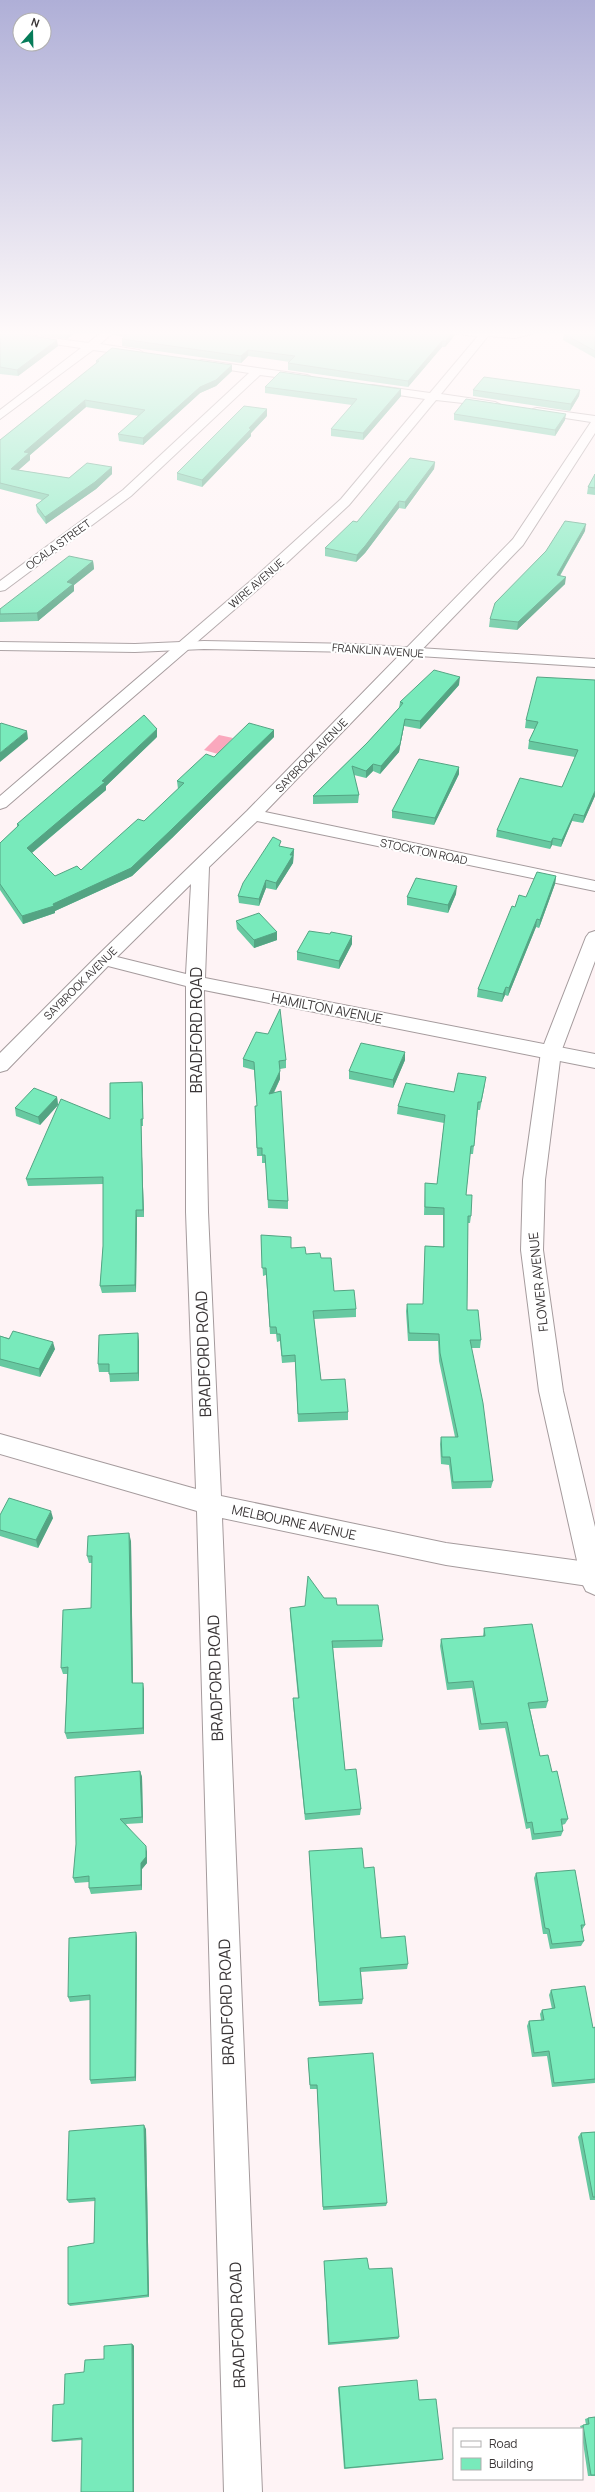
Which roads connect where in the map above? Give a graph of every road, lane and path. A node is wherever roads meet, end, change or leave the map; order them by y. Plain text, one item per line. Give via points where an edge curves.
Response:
1 (176, 447) edge
2 (391, 447) edge
3 (580, 447) edge
4 (0, 587) edge
5 (0, 646) edge
6 (181, 646) junction
7 (410, 653) junction
8 (595, 663) edge
9 (0, 804) edge
10 (253, 815) junction
11 (201, 864) junction
12 (595, 886) edge
13 (595, 937) edge
14 (104, 959) junction
15 (195, 982) junction
16 (551, 1052) junction
17 (595, 1061) edge
18 (0, 1065) edge
19 (0, 1444) edge
20 (209, 1504) junction
21 (594, 1578) edge
22 (243, 2492) edge

1 - 4 street, OCALA STREET via 127,493
2 - 6 street, WIRE AVENUE via 345,502 259,581
3 - 7 street, SAYBROOK AVENUE via 518,542
5 - 6 street, FRANKLIN AVENUE
6 - 7 street, FRANKLIN AVENUE via 323,647
6 - 9 street, WIRE AVENUE
7 - 8 street, FRANKLIN AVENUE
7 - 10 street, SAYBROOK AVENUE
10 - 11 street, SAYBROOK AVENUE
10 - 12 street, STOCKTON ROAD
11 - 14 street, SAYBROOK AVENUE
11 - 15 street, BRADFORD ROAD
13 - 16 street, FLOWER AVENUE
14 - 15 street, HAMILTON AVENUE
14 - 18 street, SAYBROOK AVENUE
15 - 16 street, HAMILTON AVENUE
15 - 20 street, BRADFORD ROAD via 197,1212
16 - 17 street, HAMILTON AVENUE
16 - 21 street, FLOWER AVENUE via 534,1180 532,1250 551,1392
19 - 20 street, MELBOURNE AVENUE
20 - 21 street, MELBOURNE AVENUE via 446,1554
20 - 22 street, BRADFORD ROAD

